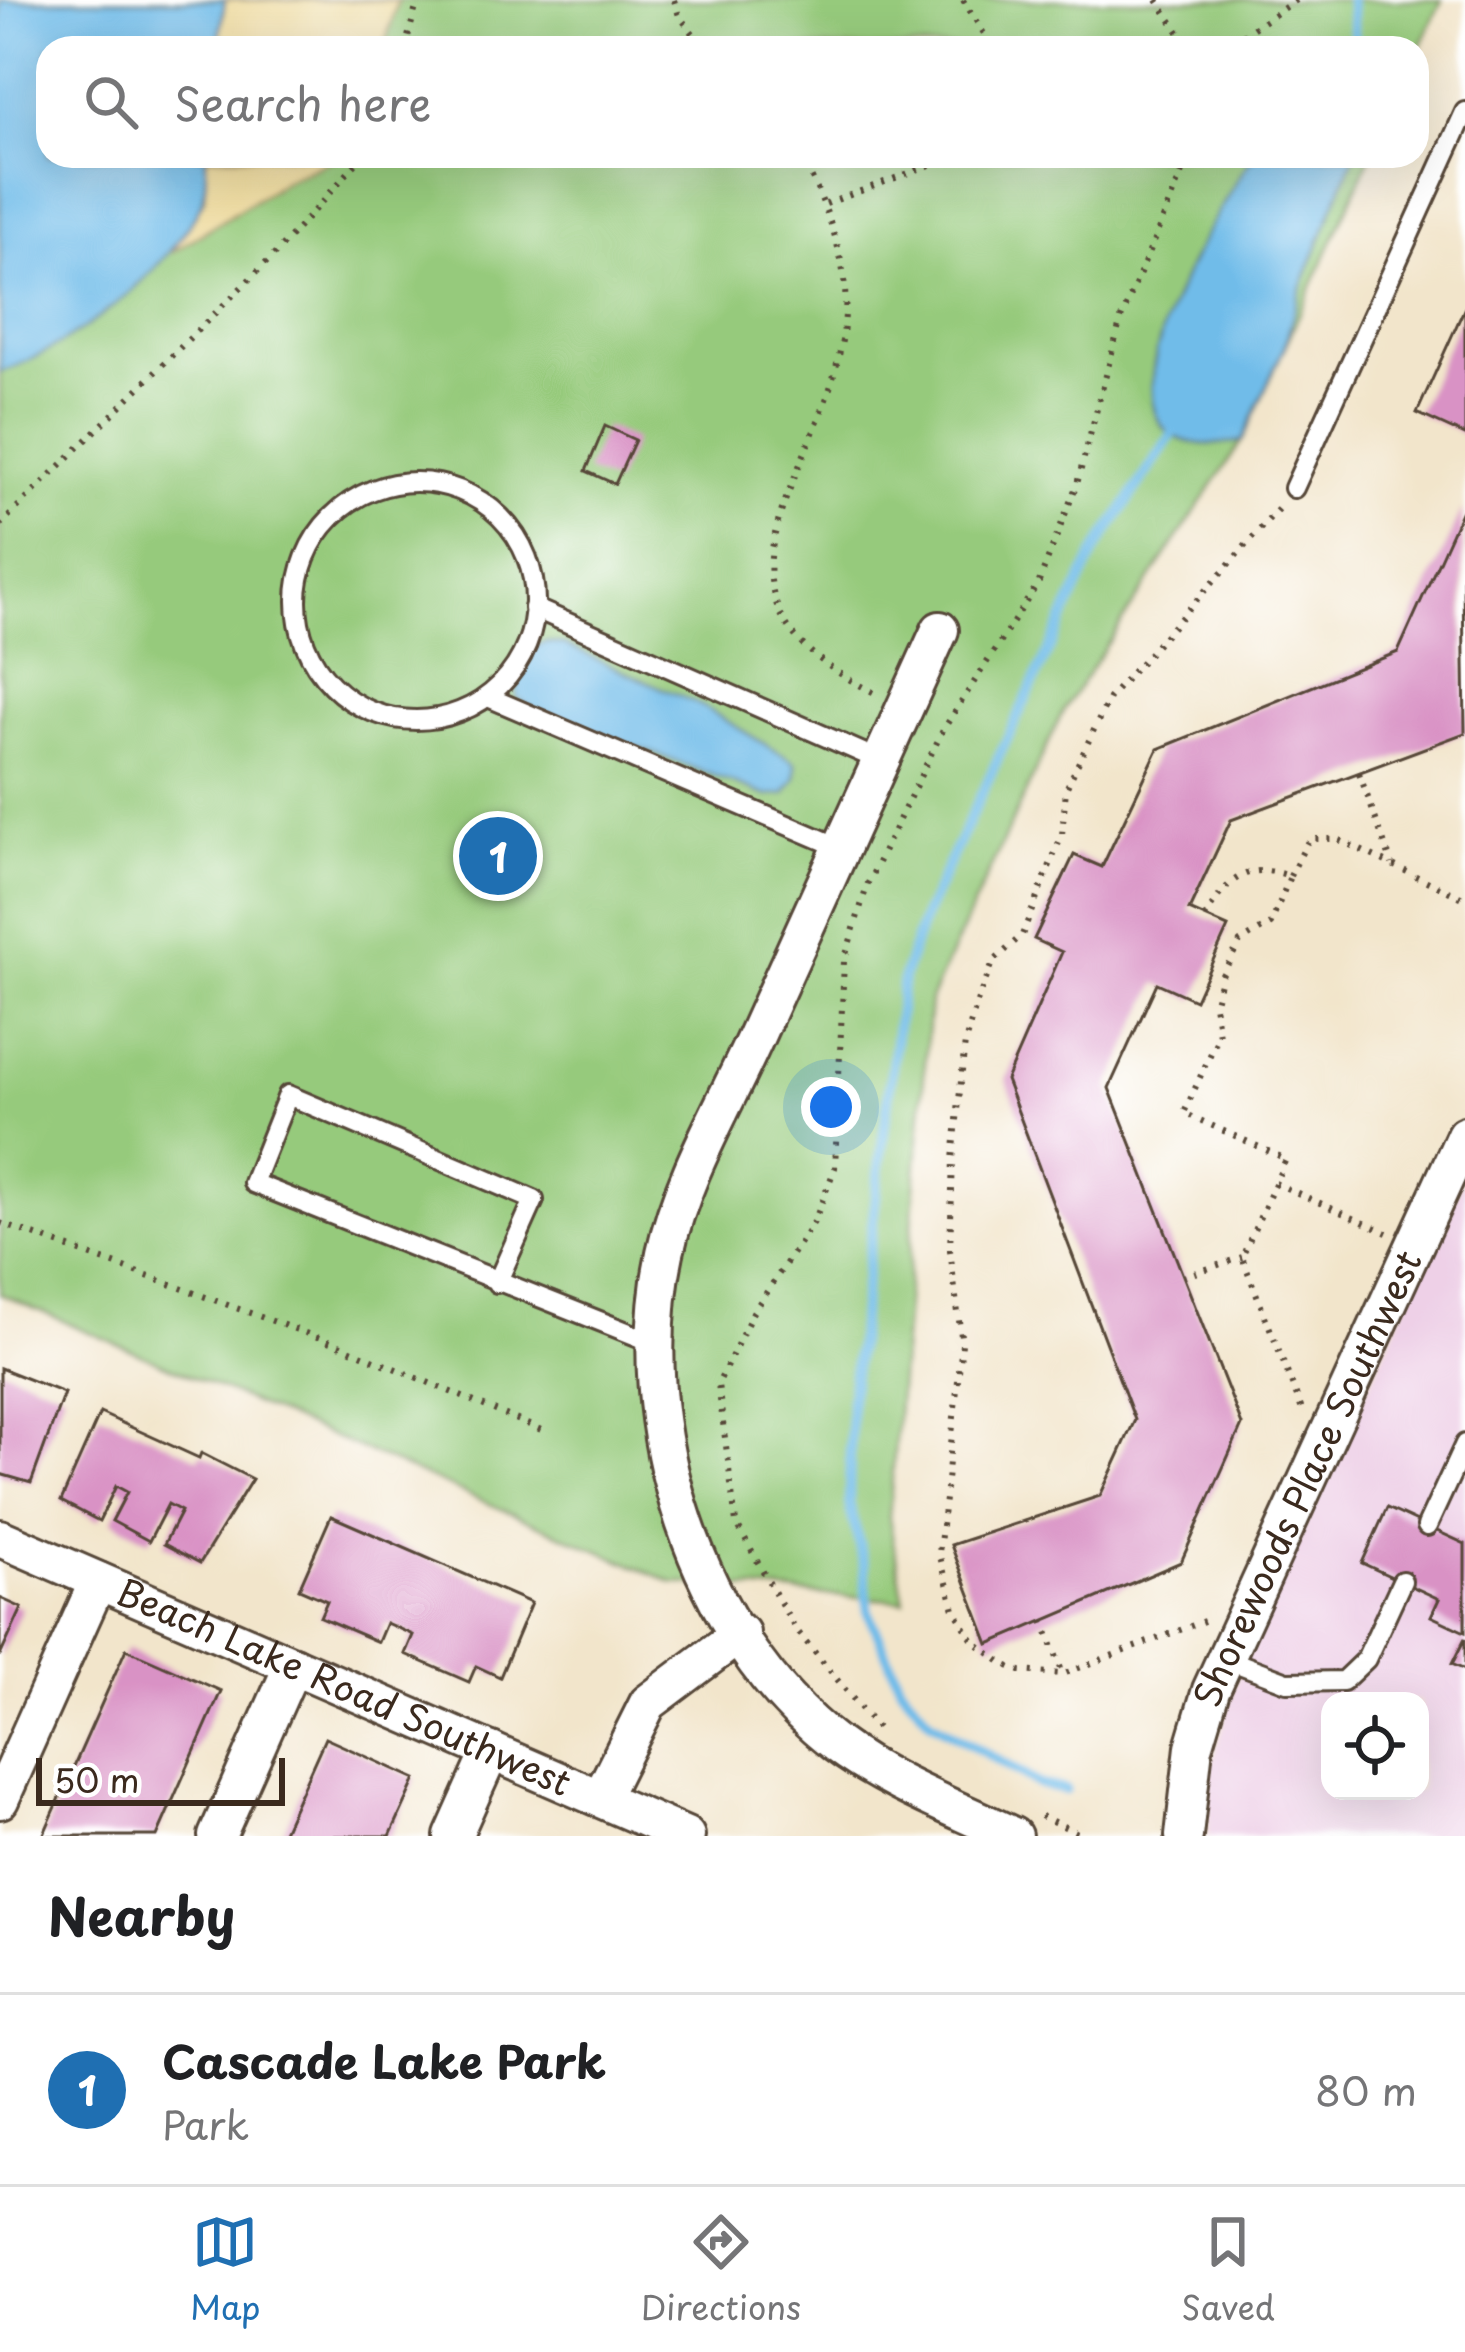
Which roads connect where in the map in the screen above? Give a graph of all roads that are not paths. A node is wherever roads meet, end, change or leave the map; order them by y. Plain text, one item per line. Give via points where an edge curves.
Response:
1 (1465, 112) edge
2 (1294, 488) road end
3 (534, 608) junction
4 (940, 629) dead end
5 (488, 697) junction
6 (880, 761) junction
7 (842, 848) junction
8 (1465, 1135) edge
9 (497, 1283) junction
10 (652, 1342) junction
11 (1465, 1444) edge
12 (1427, 1526) dead end
13 (0, 1538) edge
14 (98, 1580) junction
15 (1402, 1581) dead end
16 (740, 1633) junction
17 (1224, 1658) junction
18 (293, 1665) junction
19 (491, 1751) junction
20 (601, 1797) junction
21 (0, 1800) edge
22 (1022, 1824) edge
23 (967, 1826) edge
24 (217, 1836) edge
25 (453, 1836) edge
26 (686, 1836) edge
27 (1184, 1836) edge

1 - 2 lane
3 - 5 lane via 517,666
3 - 5 lane via 526,553 504,520 474,496 437,483 399,482 362,494 308,548 296,585 297,624 312,662 338,693 373,714 413,722 453,716
3 - 6 lane
4 - 6 street
5 - 7 lane
6 - 7 street
7 - 10 street via 677,1213
8 - 17 street, Shorewoods Place Southwest
9 - 9 lane via 253,1183 288,1095 534,1201
9 - 10 lane
10 - 16 street via 673,1494 707,1579
11 - 12 lane
13 - 14 street, Beach Lake Road Southwest
14 - 18 street, Beach Lake Road Southwest
14 - 21 street
15 - 17 lane via 1366,1659 1343,1681 1287,1682
16 - 20 street via 647,1702
16 - 23 street via 834,1742
17 - 27 street, Shorewoods Place Southwest via 1194,1747
18 - 19 street, Beach Lake Road Southwest
18 - 24 street
19 - 20 street, Beach Lake Road Southwest
19 - 25 street
20 - 26 street, Beach Lake Road Southwest
22 - 23 street

